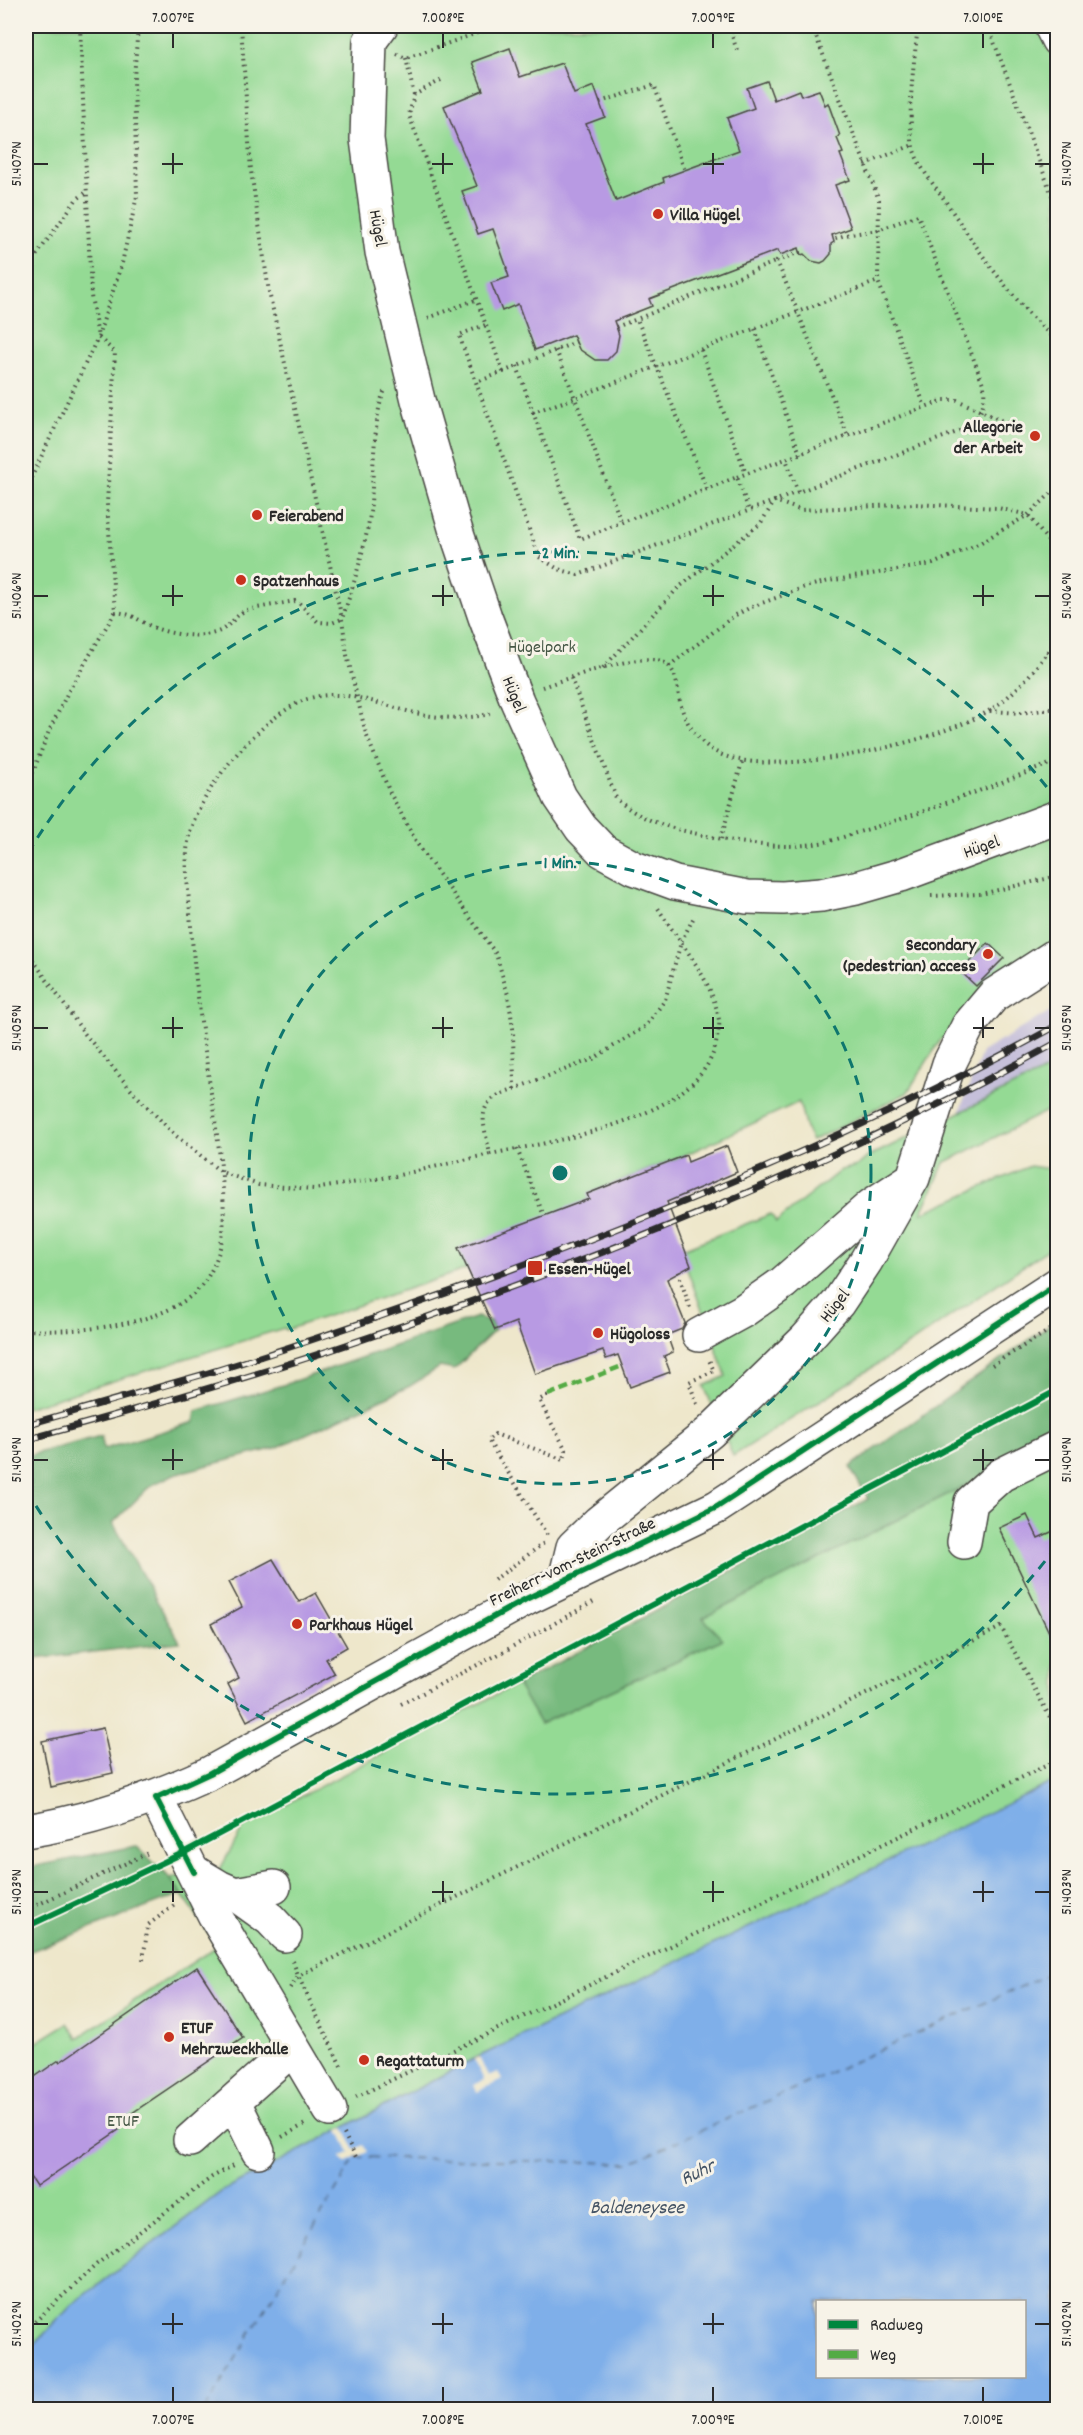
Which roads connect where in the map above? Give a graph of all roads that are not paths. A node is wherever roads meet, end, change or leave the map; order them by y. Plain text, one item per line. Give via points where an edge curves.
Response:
1 (1051, 26) edge
2 (376, 33) edge
3 (1058, 40) edge
4 (1058, 817) edge
5 (1058, 954) edge
6 (913, 1178) junction
7 (1058, 1284) edge
8 (699, 1335) road end
9 (1058, 1447) edge
10 (964, 1542) dead end
11 (565, 1580) junction
12 (156, 1798) junction
13 (26, 1831) edge
14 (274, 1887) dead end
15 (225, 1904) junction
16 (285, 1935) dead end
17 (294, 2051) junction
18 (234, 2102) junction
19 (341, 2109) road end
20 (190, 2140) dead end
21 (258, 2151) road end

1 - 3 main road
2 - 4 main road, Hügel via 367,139 382,252 411,372 485,617 560,797 581,828 603,851 675,883 747,897 783,898 821,895 901,875
5 - 6 main road, Hügel via 994,994 968,1026 949,1064
6 - 8 main road via 872,1205 783,1283
6 - 11 main road, Hügel via 838,1303 710,1432 573,1547
7 - 11 main road, Freiherr-vom-Stein-Straße via 717,1507
9 - 10 main road via 1001,1475 971,1502
11 - 12 main road, Freiherr-vom-Stein-Straße via 210,1773
12 - 13 main road, Freiherr-vom-Stein-Straße
12 - 15 main road via 196,1878 219,1887
14 - 15 main road
15 - 16 main road via 270,1919
15 - 17 main road
17 - 18 main road
17 - 19 main road
18 - 20 main road
18 - 21 main road

